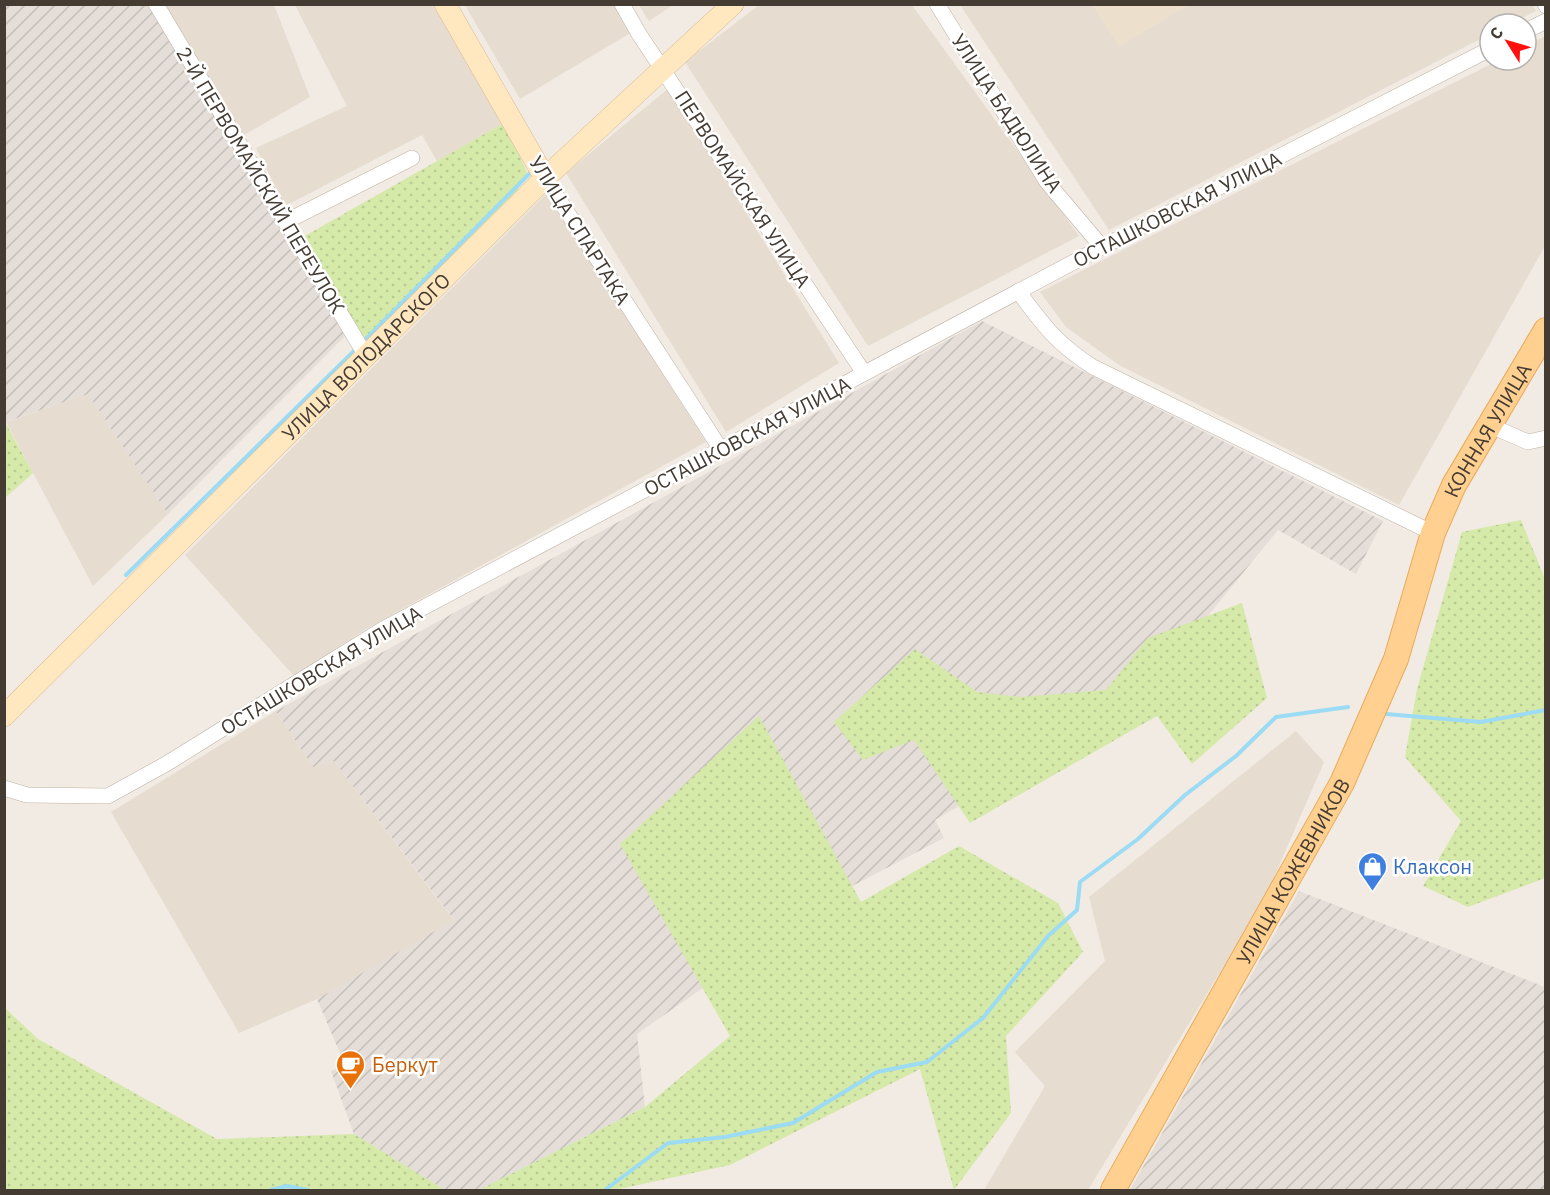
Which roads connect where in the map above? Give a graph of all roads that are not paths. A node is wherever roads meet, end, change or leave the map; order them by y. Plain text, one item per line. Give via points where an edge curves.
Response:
1 (156, 4) edge
2 (445, 4) edge
3 (622, 4) edge
4 (733, 4) edge
5 (938, 4) edge
6 (1478, 55) edge
7 (663, 67) junction
8 (412, 158) dead end
9 (545, 178) junction
10 (285, 222) junction
11 (1102, 247) junction
12 (1018, 291) junction
13 (1545, 330) edge
14 (366, 356) junction
15 (864, 373) junction
16 (1489, 425) junction
17 (1545, 438) edge
18 (722, 451) junction
19 (1433, 533) junction
20 (4, 716) edge
21 (4, 788) edge
22 (1113, 1191) edge

1 - 10 street, 2-Й ПЕРВОМАЙСКИЙ ПЕРЕУЛОК
2 - 9 street, УЛИЦА СПАРТАКА
3 - 7 street, ПЕРВОМАЙСКАЯ УЛИЦА
4 - 7 street, УЛИЦА ВОЛОДАРСКОГО
5 - 11 street, УЛИЦА БАДЮЛИНА via 1047,182
6 - 11 street, ОСТАШКОВСКАЯ УЛИЦА
7 - 9 street, УЛИЦА ВОЛОДАРСКОГО
7 - 15 street, ПЕРВОМАЙСКАЯ УЛИЦА
8 - 10 street
9 - 14 street, УЛИЦА ВОЛОДАРСКОГО
9 - 18 street, УЛИЦА СПАРТАКА
10 - 14 street, 2-Й ПЕРВОМАЙСКИЙ ПЕРЕУЛОК
11 - 12 street, ОСТАШКОВСКАЯ УЛИЦА
12 - 15 street, ОСТАШКОВСКАЯ УЛИЦА
12 - 19 street via 1061,346 1093,367
13 - 16 main road, КОННАЯ УЛИЦА
14 - 20 street, УЛИЦА ВОЛОДАРСКОГО
15 - 18 street, ОСТАШКОВСКАЯ УЛИЦА
16 - 17 street via 1528,442
16 - 19 main road, КОННАЯ УЛИЦА via 1454,485
18 - 21 street, ОСТАШКОВСКАЯ УЛИЦА via 383,629 108,796 27,795
19 - 22 main road, УЛИЦА КОЖЕВНИКОВ via 1396,659 1342,783

